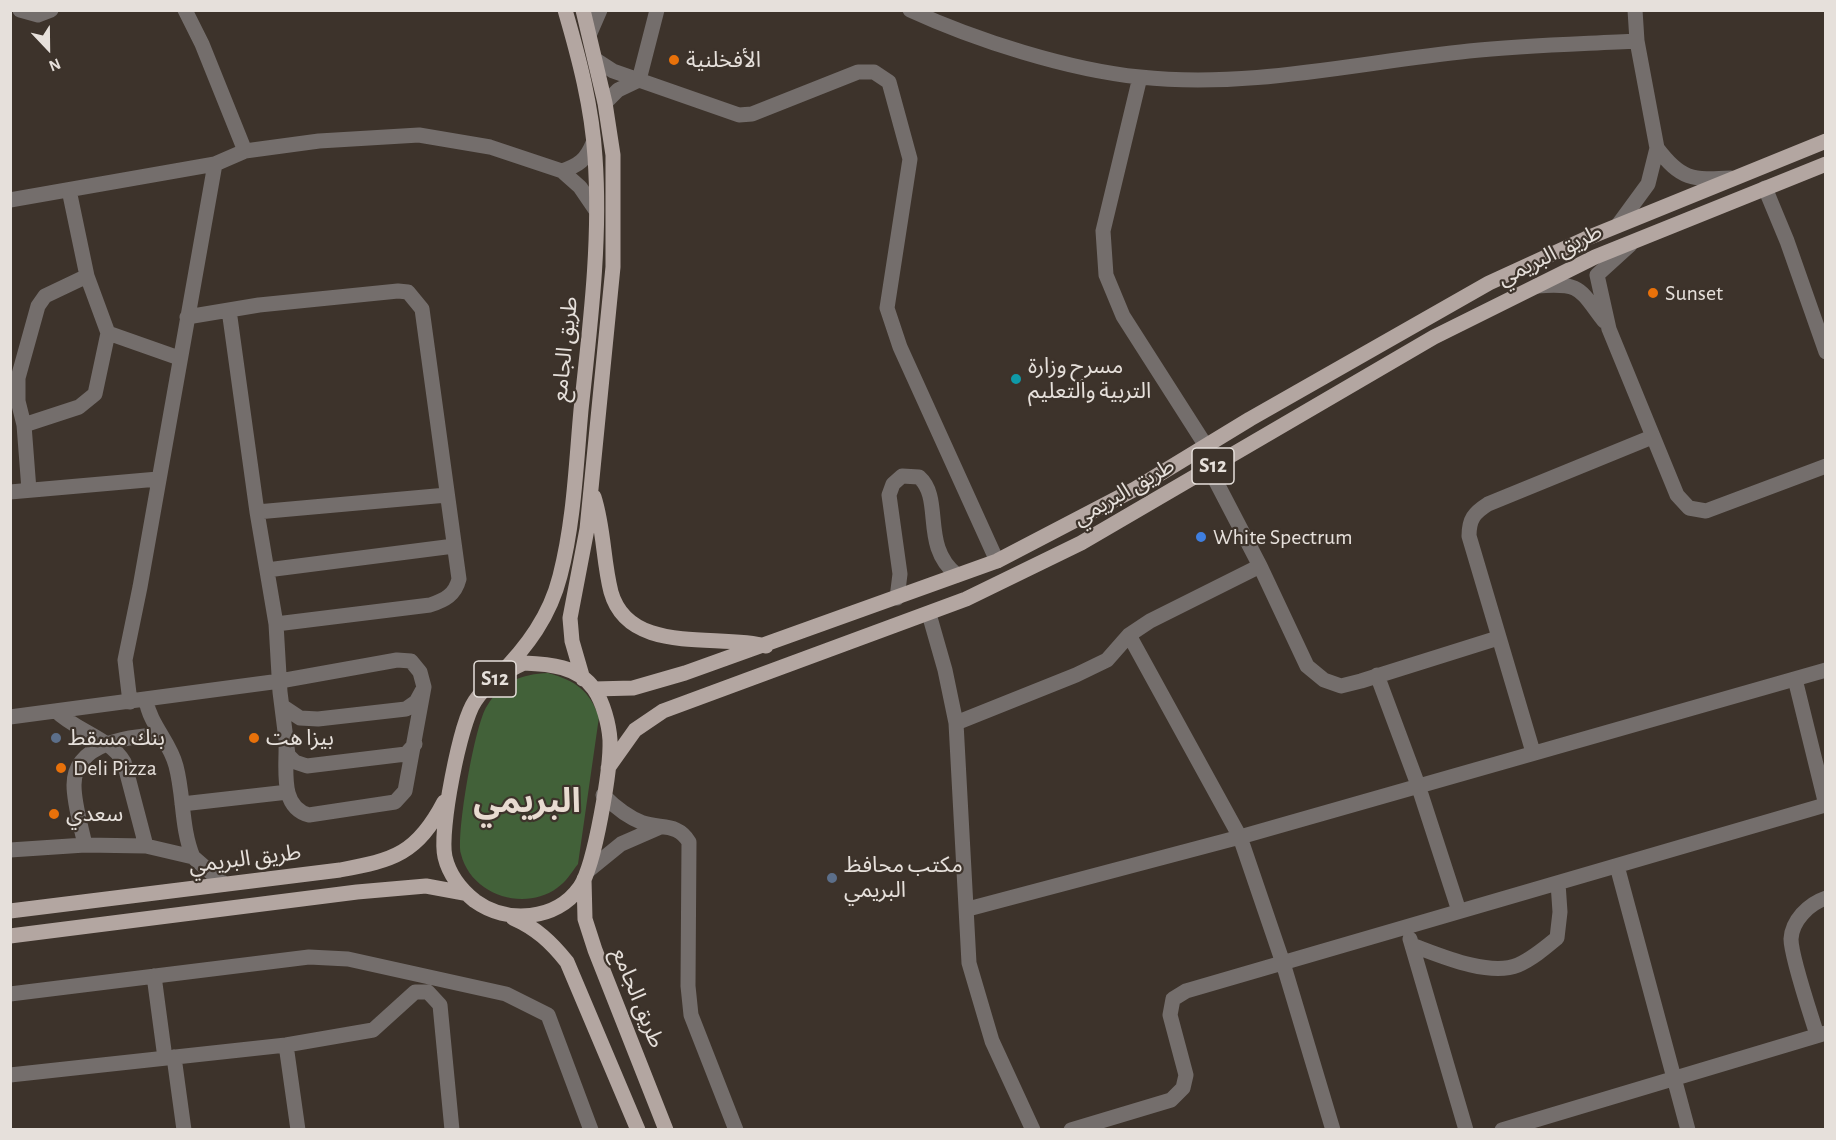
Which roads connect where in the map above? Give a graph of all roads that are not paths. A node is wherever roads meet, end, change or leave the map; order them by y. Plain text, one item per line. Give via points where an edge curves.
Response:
1 (20, 10) edge
2 (51, 10) edge
3 (185, 10) edge
4 (565, 10) edge
5 (583, 10) edge
6 (600, 10) edge
7 (657, 10) edge
8 (910, 10) edge
9 (1635, 10) edge
10 (590, 33) junction
11 (1637, 41) junction
12 (596, 60) junction
13 (1140, 78) junction
14 (639, 80) junction
15 (605, 103) junction
16 (1826, 141) edge
17 (593, 143) junction
18 (1657, 148) junction
19 (245, 151) junction
20 (215, 164) junction
21 (1826, 164) edge
22 (562, 171) junction
23 (1736, 177) junction
24 (1765, 188) junction
25 (69, 190) junction
26 (10, 200) edge
27 (595, 209) junction
28 (1618, 225) junction
29 (1643, 237) junction
30 (87, 276) junction
31 (1536, 286) junction
32 (229, 310) junction
33 (187, 317) junction
34 (1609, 329) junction
35 (108, 333) junction
36 (18, 350) edge
37 (1826, 352) edge
38 (179, 358) junction
39 (24, 425) junction
40 (1652, 437) junction
41 (1206, 446) junction
42 (1826, 466) edge
43 (1209, 468) junction
44 (158, 479) junction
45 (591, 489) junction
46 (29, 490) junction
47 (10, 492) edge
48 (447, 495) junction
49 (257, 512) junction
50 (454, 546) junction
51 (997, 561) junction
52 (1260, 566) junction
53 (267, 570) junction
54 (957, 575) junction
55 (897, 598) junction
56 (929, 614) junction
57 (276, 624) junction
58 (1129, 635) junction
59 (1498, 638) junction
60 (766, 646) junction
61 (1826, 670) edge
62 (499, 675) junction
63 (1377, 675) junction
64 (1795, 679) junction
65 (280, 681) junction
66 (589, 684) junction
67 (424, 687) junction
68 (146, 699) junction
69 (130, 702) junction
70 (282, 706) junction
71 (56, 711) junction
72 (10, 717) edge
73 (956, 723) junction
74 (161, 735) junction
75 (286, 742) junction
76 (415, 744) junction
77 (108, 745) junction
78 (1533, 752) junction
79 (608, 768) junction
80 (1418, 785) junction
81 (451, 789) junction
82 (288, 792) junction
83 (603, 795) junction
84 (182, 804) junction
85 (1826, 805) edge
86 (660, 827) junction
87 (1240, 837) junction
88 (85, 845) junction
89 (146, 846) junction
90 (10, 850) edge
91 (194, 857) junction
92 (1617, 866) junction
93 (586, 875) junction
94 (1558, 883) junction
95 (224, 884) junction
96 (464, 892) junction
97 (1826, 898) edge
98 (968, 909) junction
99 (10, 911) edge
100 (1459, 911) junction
101 (505, 914) junction
102 (1406, 928) junction
103 (10, 936) edge
104 (1412, 945) junction
105 (1282, 963) junction
106 (154, 976) junction
107 (430, 985) junction
108 (10, 994) edge
109 (1821, 1034) edge
110 (286, 1045) junction
111 (169, 1058) junction
112 (10, 1075) edge
113 (1673, 1078) junction
114 (1505, 1129) edge
115 (184, 1130) edge
116 (298, 1130) edge
117 (452, 1130) edge
118 (591, 1130) edge
119 (638, 1130) edge
120 (666, 1130) edge
121 (736, 1130) edge
122 (1033, 1130) edge
123 (1071, 1130) edge
124 (1333, 1130) edge
125 (1467, 1130) edge
126 (1688, 1130) edge

1 - 2 street via 38,15
3 - 19 street
4 - 17 main road, طريق الجامع via 582,68
5 - 10 main road, طريق الجامع
6 - 10 street
7 - 14 street
8 - 13 street via 946,27 1053,60
9 - 11 street
10 - 12 main road, طريق الجامع
11 - 13 street via 1470,51 1207,81
11 - 18 street
12 - 14 street
12 - 15 main road, طريق الجامع
13 - 41 street via 1103,231 1106,275 1123,316
14 - 15 street via 618,90
14 - 51 street via 739,115 752,114 858,72 874,72 889,82 910,159 887,308 900,347
15 - 45 main road, طريق الجامع via 613,155 613,267
16 - 23 main road, طريق البريمي / S12
17 - 22 street via 588,157
17 - 27 main road, طريق الجامع
18 - 23 street via 1686,177
18 - 28 street via 1648,184
19 - 20 street
19 - 22 street via 319,141 419,135 490,147
20 - 25 street
20 - 33 street
21 - 24 main road, طريق البريمي / S12
22 - 27 street via 580,187
23 - 28 main road, طريق البريمي / S12
24 - 29 main road, طريق البريمي / S12
24 - 37 street
25 - 26 street
25 - 30 street
27 - 62 main road, طريق الجامع via 593,290 570,527 560,577 531,640
28 - 41 main road, طريق البريمي / S12 via 1489,283
29 - 31 main road, طريق البريمي / S12
29 - 34 street via 1597,275
30 - 35 street
30 - 36 street via 45,296
31 - 34 street via 1573,285
31 - 43 main road, طريق البريمي / S12 via 1434,337
32 - 33 street
32 - 48 street via 408,292 422,309
32 - 49 street
33 - 38 street
34 - 40 street
35 - 38 street
35 - 39 street via 95,394 80,407
36 - 39 street via 18,401
38 - 44 street
39 - 46 street
40 - 42 street via 1677,495 1689,508 1707,511
40 - 59 street via 1476,511 1468,522 1469,536
41 - 51 main road, طريق البريمي / S12 via 1109,504
43 - 52 street
43 - 56 main road, طريق البريمي / S12 via 1081,543
44 - 46 street
44 - 69 street via 125,660
45 - 60 main road via 603,532 611,592 633,625 656,635
45 - 66 main road, طريق الجامع via 570,618 572,641
46 - 47 street
48 - 49 street
48 - 50 street
49 - 53 street
50 - 53 street
50 - 57 street via 459,579 456,590 444,600
51 - 54 main road, طريق البريمي / S12
52 - 58 street
52 - 63 street via 1306,666 1324,680 1341,686
53 - 57 street
54 - 55 main road, طريق البريمي / S12
54 - 55 street via 936,548 927,486 919,477 902,476 892,484 890,495 900,574
55 - 60 main road, طريق البريمي / S12
56 - 73 street
56 - 79 main road, طريق البريمي / S12 via 663,711 635,730
57 - 65 street
58 - 73 street via 1107,660
58 - 87 street
59 - 63 street
59 - 78 street
60 - 66 main road, طريق البريمي / S12 via 633,688
61 - 64 street
62 - 66 main road, S12 via 524,663 549,664 573,671
62 - 81 main road, S12 via 474,702
63 - 80 street
64 - 78 street
64 - 85 street
65 - 67 street via 397,660 411,661 420,672
65 - 68 street
65 - 70 street
66 - 79 main road, S12 via 604,710 610,740
67 - 70 street via 416,702 406,709 318,719 300,718
67 - 76 street
68 - 69 street
68 - 74 street
69 - 71 street
70 - 75 street
71 - 72 street
71 - 77 street
73 - 98 street
74 - 77 street via 131,736
74 - 84 street via 176,765
75 - 76 street via 288,755 307,766 406,754
75 - 82 street
76 - 82 street via 405,791 395,802 309,815 290,805
77 - 88 street via 92,752 77,768 74,786
77 - 89 street via 118,751 124,762
78 - 80 street
79 - 83 main road, S12
80 - 87 street
80 - 100 street
81 - 95 main road, طريق البريمي / S12 via 434,821 415,843 384,862
81 - 96 main road, S12 via 443,831 445,856
82 - 84 street
83 - 86 street via 628,816
83 - 93 main road, S12
84 - 91 street
85 - 92 street
86 - 93 street via 621,844
86 - 121 street via 674,827 689,842 691,1015
87 - 98 street
87 - 105 street
88 - 89 street
88 - 90 street
89 - 91 street
91 - 95 street
92 - 94 street
92 - 113 street
93 - 101 main road, S12 via 564,904 539,914
93 - 120 main road, طريق الجامع via 585,919
94 - 100 street
94 - 104 street via 1557,938 1515,966 1486,968
95 - 99 main road, طريق البريمي / S12
96 - 101 main road, S12 via 486,909
96 - 103 main road, طريق البريمي / S12 via 426,886 357,891
97 - 109 street via 1803,913 1794,925 1791,941
98 - 122 street via 969,963 992,1041
100 - 102 street
101 - 119 main road via 551,942 567,962
102 - 104 street
102 - 105 street
104 - 125 street
105 - 123 street via 1186,991 1173,999 1170,1015 1186,1075 1182,1088 1171,1100
105 - 124 street
106 - 107 street via 309,957 348,959
106 - 108 street
106 - 111 street
107 - 110 street via 415,992 373,1030
107 - 117 street via 440,1005
107 - 118 street via 506,994 548,1015
109 - 113 street
110 - 111 street
110 - 116 street
111 - 112 street
111 - 115 street
113 - 114 street
113 - 126 street

